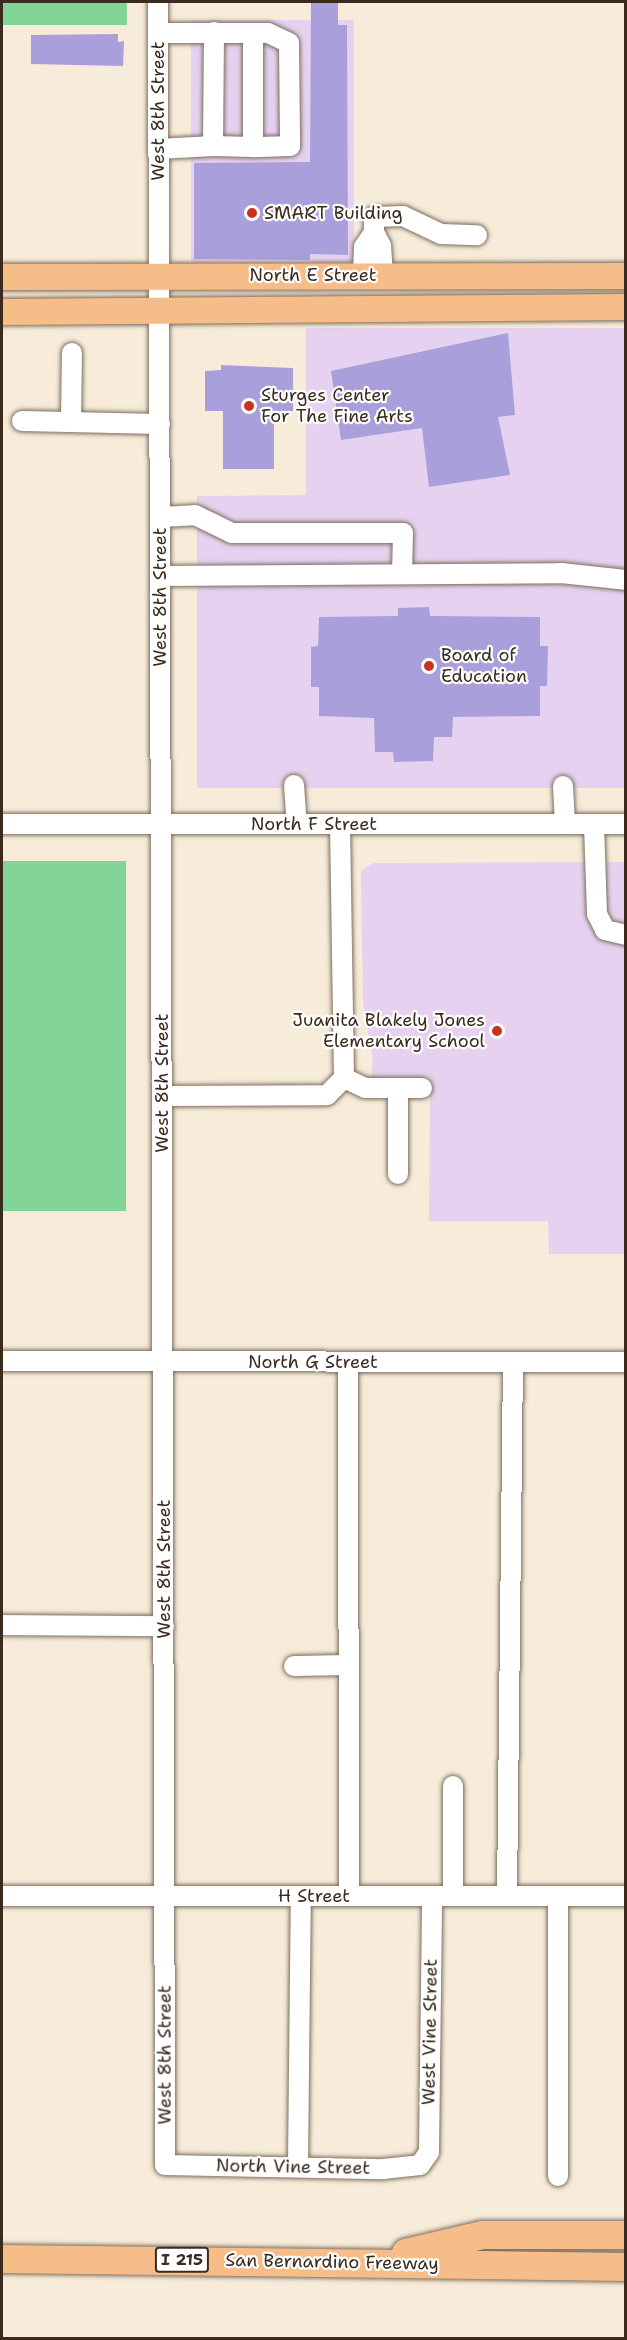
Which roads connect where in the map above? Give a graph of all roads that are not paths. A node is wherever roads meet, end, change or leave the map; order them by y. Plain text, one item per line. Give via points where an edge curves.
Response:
1 (158, 2) edge
2 (214, 32) junction
3 (158, 33) junction
4 (253, 33) junction
5 (213, 146) junction
6 (253, 147) junction
7 (158, 149) junction
8 (477, 235) dead end
9 (373, 275) junction
10 (159, 276) junction
11 (626, 276) edge
12 (2, 277) edge
13 (626, 307) edge
14 (2, 312) edge
15 (159, 312) junction
16 (72, 352) dead end
17 (22, 422) dead end
18 (71, 422) junction
19 (160, 424) junction
20 (160, 517) junction
21 (402, 574) junction
22 (160, 576) junction
23 (626, 580) edge
24 (294, 785) dead end
25 (563, 786) dead end
26 (2, 824) edge
27 (161, 824) junction
28 (297, 824) junction
29 (340, 824) junction
30 (565, 824) junction
31 (594, 824) junction
32 (626, 824) edge
33 (626, 935) edge
34 (344, 1078) junction
35 (422, 1088) dead end
36 (398, 1089) junction
37 (162, 1096) junction
38 (398, 1174) dead end
39 (2, 1361) edge
40 (163, 1361) junction
41 (348, 1362) junction
42 (513, 1362) junction
43 (626, 1362) edge
44 (2, 1624) edge
45 (164, 1626) junction
46 (349, 1665) junction
47 (294, 1666) dead end
48 (453, 1786) dead end
49 (2, 1896) edge
50 (165, 1896) junction
51 (301, 1896) junction
52 (349, 1896) junction
53 (432, 1896) junction
54 (453, 1896) junction
55 (507, 1896) junction
56 (558, 1896) junction
57 (626, 1896) edge
58 (165, 2165) joint
59 (420, 2165) joint
60 (298, 2166) junction
61 (558, 2176) dead end
62 (626, 2235) edge
63 (2, 2259) edge
64 (363, 2263) junction
65 (626, 2267) edge

1 - 3 street, West 8th Street
2 - 3 street
2 - 4 street
2 - 5 street
3 - 7 street, West 8th Street
4 - 6 street
4 - 6 street via 268,33 289,43 290,146
5 - 6 street
5 - 7 street
7 - 10 street, West 8th Street
8 - 9 street via 441,234 403,216 375,218 374,232 381,246
9 - 10 main road, North E Street
9 - 11 main road, North E Street
10 - 12 main road, North E Street
10 - 15 street, West 8th Street
13 - 15 main road, North E Street
14 - 15 main road, North E Street
15 - 19 street, West 8th Street
16 - 18 street
17 - 18 street
18 - 19 street
19 - 20 street, West 8th Street
20 - 21 street via 195,516 232,533 403,533
20 - 22 street, West 8th Street
21 - 22 street
21 - 23 street via 588,573
22 - 27 street, West 8th Street
24 - 28 street
25 - 30 street
26 - 27 street, North F Street
27 - 28 street, North F Street
27 - 37 street, West 8th Street
28 - 29 street, North F Street
29 - 30 street, North F Street
29 - 34 street
30 - 31 street, North F Street
31 - 32 street, North F Street
31 - 33 street via 597,914 605,930
34 - 36 street via 365,1088
34 - 37 street via 327,1095
35 - 36 street
36 - 38 street
37 - 40 street, West 8th Street
39 - 40 street, North G Street
40 - 41 street, North G Street
40 - 45 street, West 8th Street
41 - 42 street, North G Street
41 - 46 street
42 - 43 street, North G Street
42 - 55 street
44 - 45 street
45 - 50 street, West 8th Street
46 - 47 street
46 - 52 street
48 - 54 street
49 - 50 street, H Street
50 - 51 street, H Street
50 - 58 street, West 8th Street
51 - 52 street, H Street
51 - 60 street
52 - 53 street, H Street
53 - 54 street, H Street
53 - 59 street, West Vine Street via 429,2152
54 - 55 street, H Street
55 - 56 street, H Street
56 - 57 street, H Street
56 - 61 street
58 - 60 street, North Vine Street
59 - 60 street, North Vine Street via 404,2169
62 - 64 highway via 483,2235
63 - 64 highway, San Bernardino Freeway / I 215
64 - 65 highway, San Bernardino Freeway / I 215

